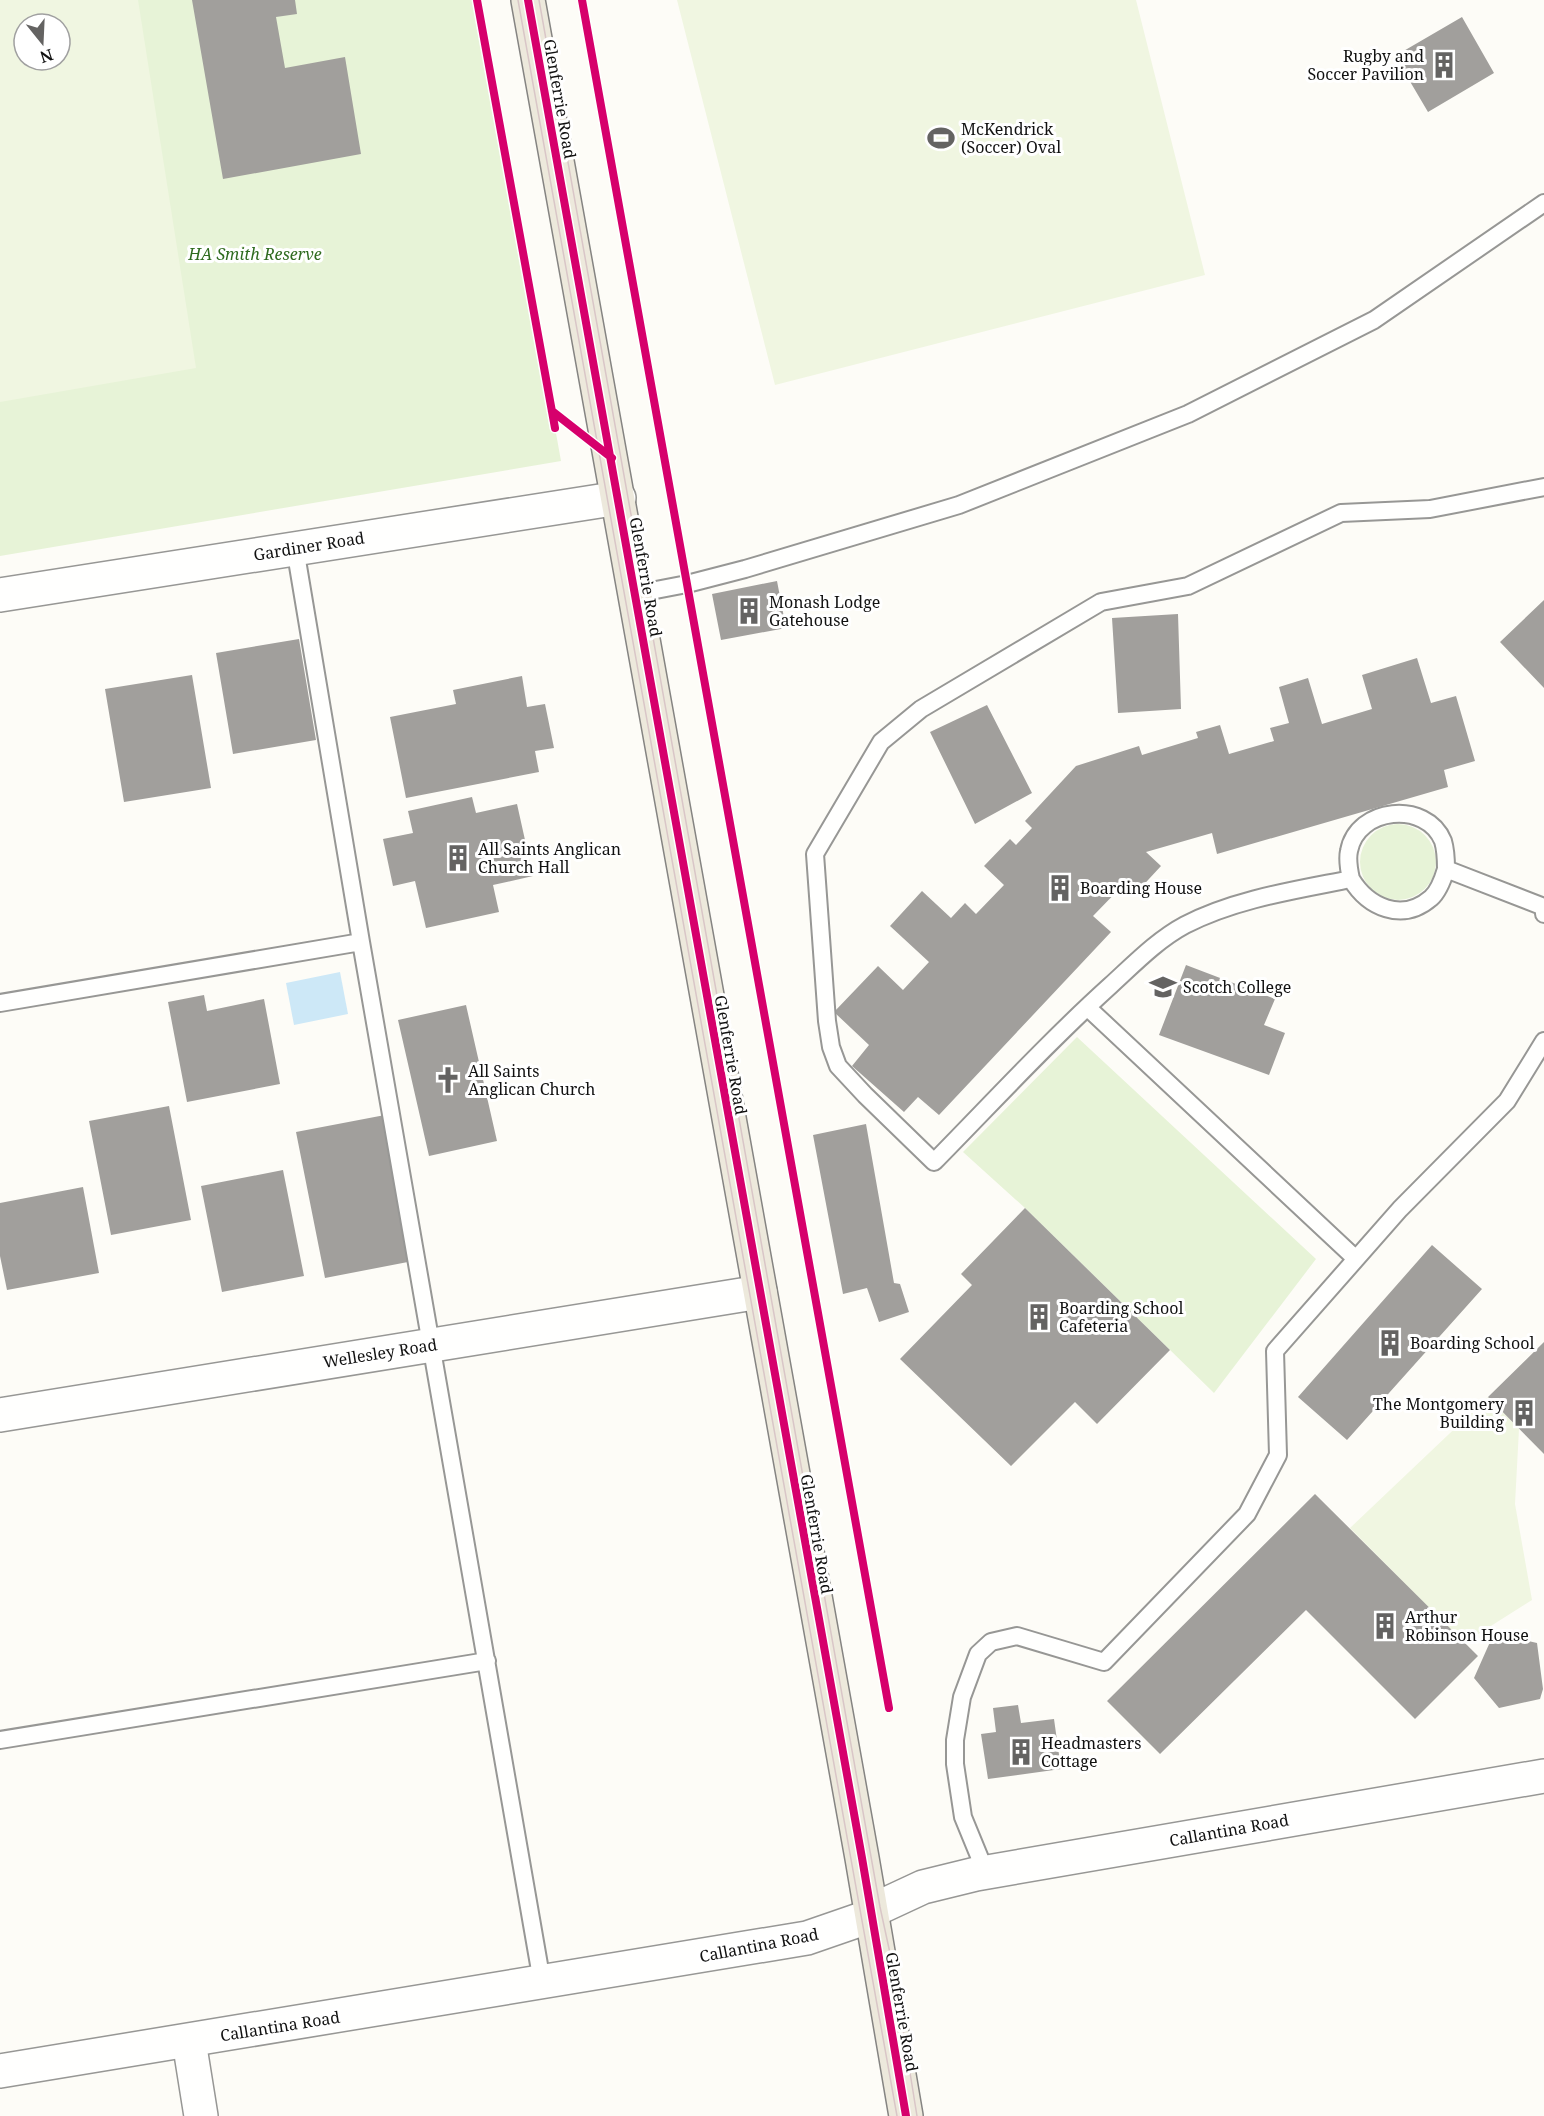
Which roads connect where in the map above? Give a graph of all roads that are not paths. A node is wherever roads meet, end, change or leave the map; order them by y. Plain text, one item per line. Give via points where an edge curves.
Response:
1 (528, 0) edge
2 (1544, 203) edge
3 (1544, 486) edge
4 (619, 498) junction
5 (295, 548) junction
6 (635, 594) junction
7 (0, 595) edge
8 (1446, 869) junction
9 (1351, 879) junction
10 (1544, 914) edge
11 (361, 942) junction
12 (0, 1003) edge
13 (1086, 1007) junction
14 (1544, 1041) edge
15 (1356, 1259) junction
16 (760, 1292) junction
17 (431, 1344) junction
18 (0, 1415) edge
19 (487, 1661) junction
20 (0, 1740) edge
21 (1544, 1776) edge
22 (986, 1873) junction
23 (871, 1913) junction
24 (542, 1982) junction
25 (189, 2041) junction
26 (0, 2071) edge
27 (201, 2116) edge
28 (906, 2116) edge

1 - 4 main road, Glenferrie Road
2 - 6 lane via 1374,320 1188,414 959,505 756,566
3 - 13 lane via 1430,510 1341,513 1188,586 1101,602 921,710 881,742 815,854 827,1021 838,1066 934,1162
4 - 5 street, Gardiner Road
4 - 6 main road, Glenferrie Road
5 - 7 street, Gardiner Road
5 - 11 lane
6 - 16 main road, Glenferrie Road
8 - 9 lane via 1432,897 1417,907 1402,910 1372,903
8 - 9 lane via 1442,839 1433,827 1419,817 1400,813 1382,815 1356,835 1349,849
8 - 10 lane via 1544,907
9 - 13 lane via 1259,899 1184,926 1147,952
11 - 12 lane
11 - 17 lane
13 - 15 lane
14 - 15 lane via 1507,1101
15 - 22 lane via 1275,1351 1278,1455 1246,1514 1104,1662 1017,1636 991,1642 978,1654 962,1697 955,1764 963,1817
16 - 17 street, Wellesley Road
16 - 23 main road, Glenferrie Road
17 - 18 street, Wellesley Road
17 - 19 lane
19 - 20 lane
19 - 24 lane
21 - 22 street, Callantina Road
22 - 23 street, Callantina Road via 923,1887
23 - 24 street, Callantina Road via 807,1938
23 - 28 main road, Glenferrie Road
24 - 25 street, Callantina Road
25 - 26 street, Callantina Road
25 - 27 street

